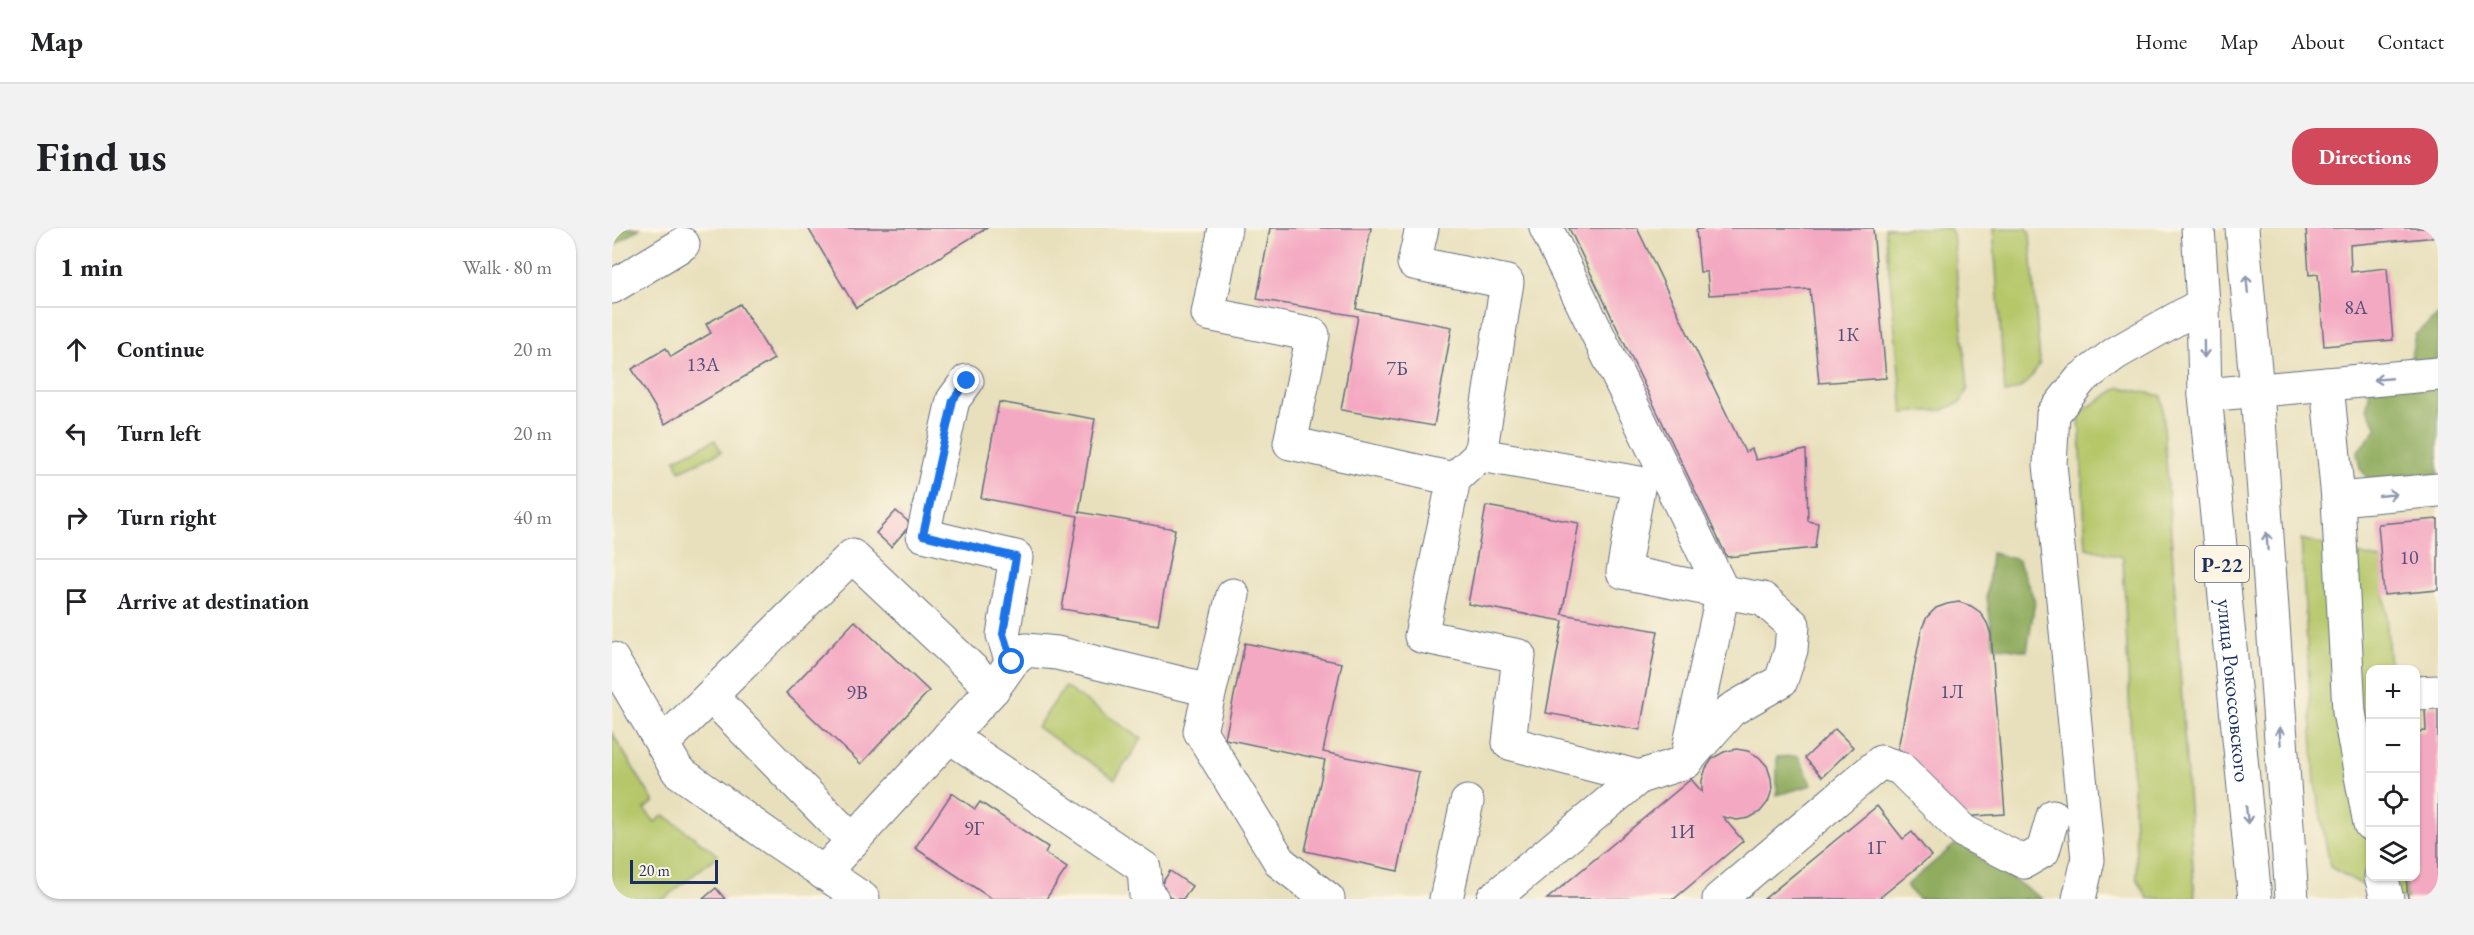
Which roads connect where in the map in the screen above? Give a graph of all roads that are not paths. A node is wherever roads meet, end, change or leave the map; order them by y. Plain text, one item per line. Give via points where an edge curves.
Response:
1 (1225, 228) edge
2 (1422, 228) edge
3 (1545, 228) edge
4 (2198, 228) edge
5 (2242, 228) edge
6 (683, 244) dead end
7 (612, 287) edge
8 (2203, 304) junction
9 (2438, 374) edge
10 (967, 381) dead end
11 (2327, 384) junction
12 (2257, 391) junction
13 (2205, 395) junction
14 (1480, 455) junction
15 (1454, 479) junction
16 (1639, 483) junction
17 (1672, 489) junction
18 (2438, 490) edge
19 (2338, 500) junction
20 (1723, 592) junction
21 (1233, 595) dead end
22 (612, 659) edge
23 (1012, 662) junction
24 (993, 689) junction
25 (1209, 690) junction
26 (2438, 692) edge
27 (2420, 693) edge
28 (711, 696) junction
29 (2359, 696) edge
30 (950, 736) junction
31 (662, 744) junction
32 (1686, 762) junction
33 (1639, 777) junction
34 (1467, 802) dead end
35 (2366, 803) edge
36 (2053, 816) dead end
37 (853, 841) junction
38 (823, 873) junction
39 (2382, 881) edge
40 (863, 899) edge
41 (1152, 899) edge
42 (1328, 899) edge
43 (1446, 899) edge
44 (1493, 899) edge
45 (1719, 899) edge
46 (2079, 899) edge
47 (2255, 899) edge
48 (2292, 899) edge
49 (2387, 899) edge

1 - 15 main road via 1208,314 1313,335 1290,443
2 - 14 main road via 1414,263 1507,282
3 - 17 main road
4 - 8 main road, улица Рокоссовского / Р-22
12 -> 5 main road, улица Рокоссовского / Р-22
6 - 7 main road
8 -> 13 main road, улица Рокоссовского / Р-22
8 - 46 main road via 2098,366 2081,379 2053,414 2050,464 2088,860
9 -> 11 main road
10 - 23 main road via 953,400 923,535 1016,557 1003,634
11 - 12 main road
11 - 19 main road
12 - 13 main road
48 -> 12 main road, улица Рокоссовского / Р-22
13 -> 47 main road, улица Рокоссовского / Р-22
14 - 15 main road
14 - 16 main road
15 - 33 main road via 1421,636 1519,656 1509,743
16 - 17 main road
16 - 20 main road via 1623,572
17 - 20 main road
19 -> 18 main road
19 - 29 main road
20 - 32 main road
20 - 32 main road via 1763,599 1793,625 1791,650 1781,681 1731,710
21 - 25 main road
22 - 31 main road
23 - 24 main road
23 - 25 main road via 1026,650 1057,653
24 - 28 main road via 852,556
24 - 30 main road
25 - 42 main road via 1200,731 1281,863
26 - 27 main road
28 - 31 main road
28 - 37 main road
29 - 35 main road via 2349,712
30 - 37 main road
30 - 41 main road via 1144,868 1146,896
31 - 38 main road via 678,771
32 - 33 main road
33 - 44 main road
34 - 43 main road
36 - 45 main road via 2043,851 2024,862 1963,831 1900,768 1881,762
37 - 38 main road
38 - 40 main road
39 - 49 main road

